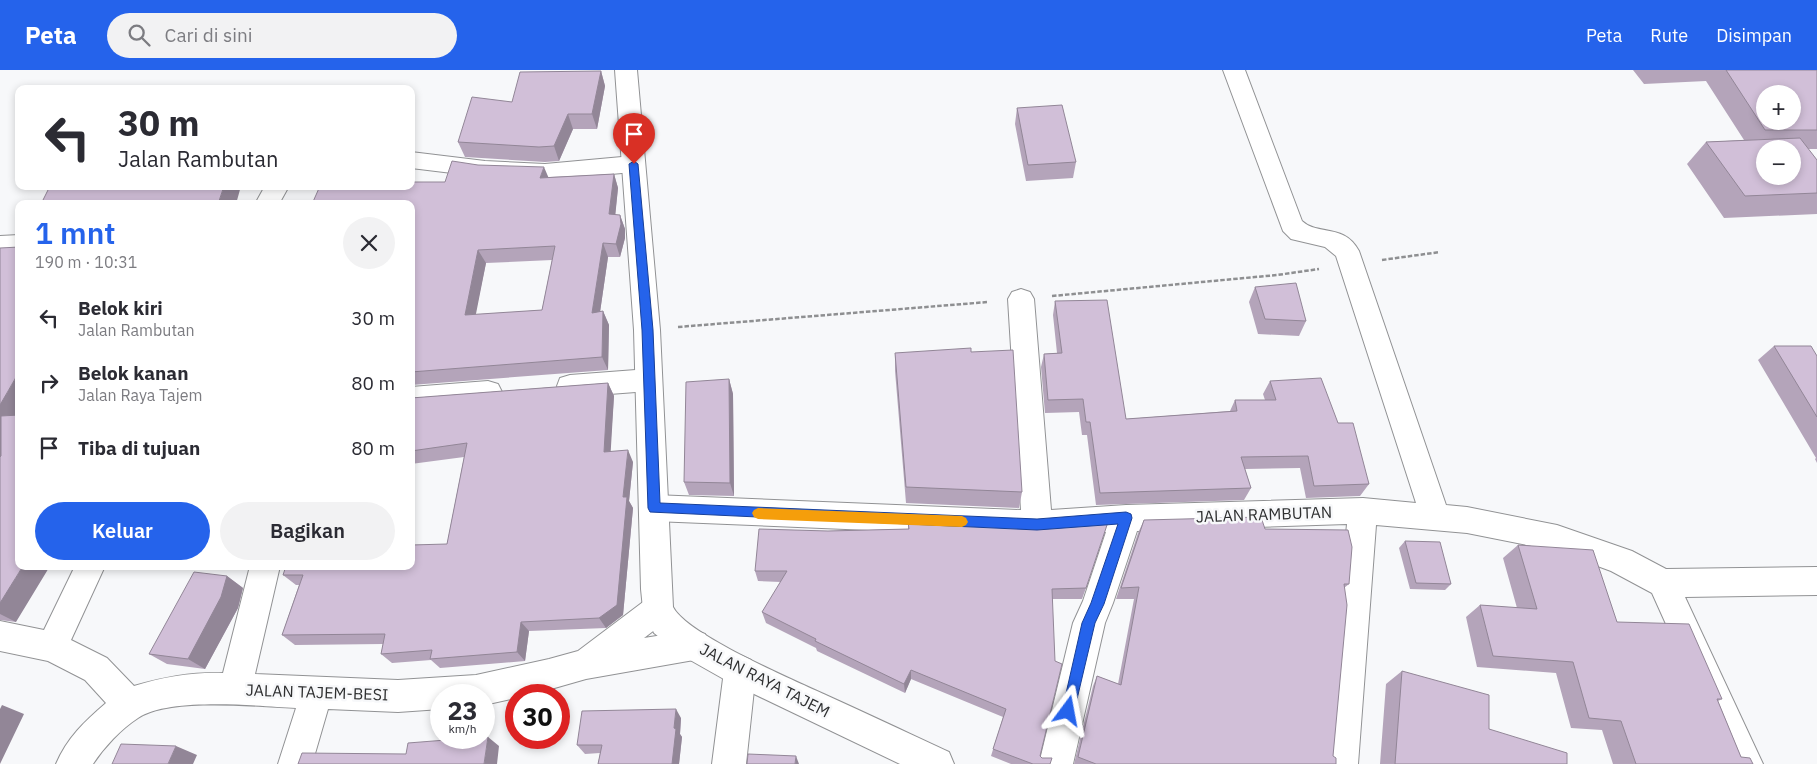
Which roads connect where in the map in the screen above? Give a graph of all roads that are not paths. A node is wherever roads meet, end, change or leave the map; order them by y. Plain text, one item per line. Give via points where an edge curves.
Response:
1 (626, 70) edge
2 (1234, 70) edge
3 (415, 160) edge
4 (634, 164) junction
5 (0, 244) edge
6 (15, 244) edge
7 (1021, 299) dead end
8 (649, 380) junction
9 (546, 388) edge
10 (517, 390) edge
11 (415, 398) edge
12 (654, 508) junction
13 (1363, 510) junction
14 (1435, 517) junction
15 (1126, 518) junction
16 (1037, 524) junction
17 (88, 570) edge
18 (263, 570) edge
19 (1817, 581) edge
20 (1663, 583) junction
21 (658, 609) junction
22 (0, 636) edge
23 (694, 645) junction
24 (52, 647) junction
25 (586, 664) junction
26 (740, 671) junction
27 (235, 689) junction
28 (317, 693) junction
29 (130, 704) junction
30 (73, 764) edge
31 (295, 764) edge
32 (729, 764) edge
33 (937, 764) edge
34 (1056, 764) edge
35 (1341, 764) edge
36 (1746, 764) edge

1 - 4 street
2 - 14 street via 1292,225 1300,233 1332,240 1346,251
3 - 4 street via 546,172
4 - 8 street
5 - 6 street
7 - 16 street
8 - 9 street
8 - 12 street
10 - 11 street
12 - 16 street, JALAN RAMBUTAN
12 - 21 street
13 - 14 street, JALAN RAMBUTAN
13 - 15 street, JALAN RAMBUTAN
13 - 35 street
14 - 20 street, JALAN RAMBUTAN via 1557,538 1621,561
15 - 16 street, JALAN RAMBUTAN
15 - 34 street via 1089,623
17 - 24 street
18 - 27 street
19 - 20 street
20 - 36 street
21 - 23 street, JALAN RAYA TAJEM via 666,623
21 - 25 street, JALAN TAJEM-BESI
22 - 24 street
23 - 25 street, JALAN TAJEM-BESI
23 - 26 street, JALAN RAYA TAJEM
24 - 29 street via 96,669
25 - 28 street, JALAN TAJEM-BESI via 476,692 398,696
26 - 32 street
26 - 33 street, JALAN RAYA TAJEM
27 - 28 street, JALAN TAJEM-BESI
27 - 29 street, JALAN TAJEM-BESI via 167,692
28 - 31 street
29 - 30 street, JALAN TAJEM-BESI via 90,739

